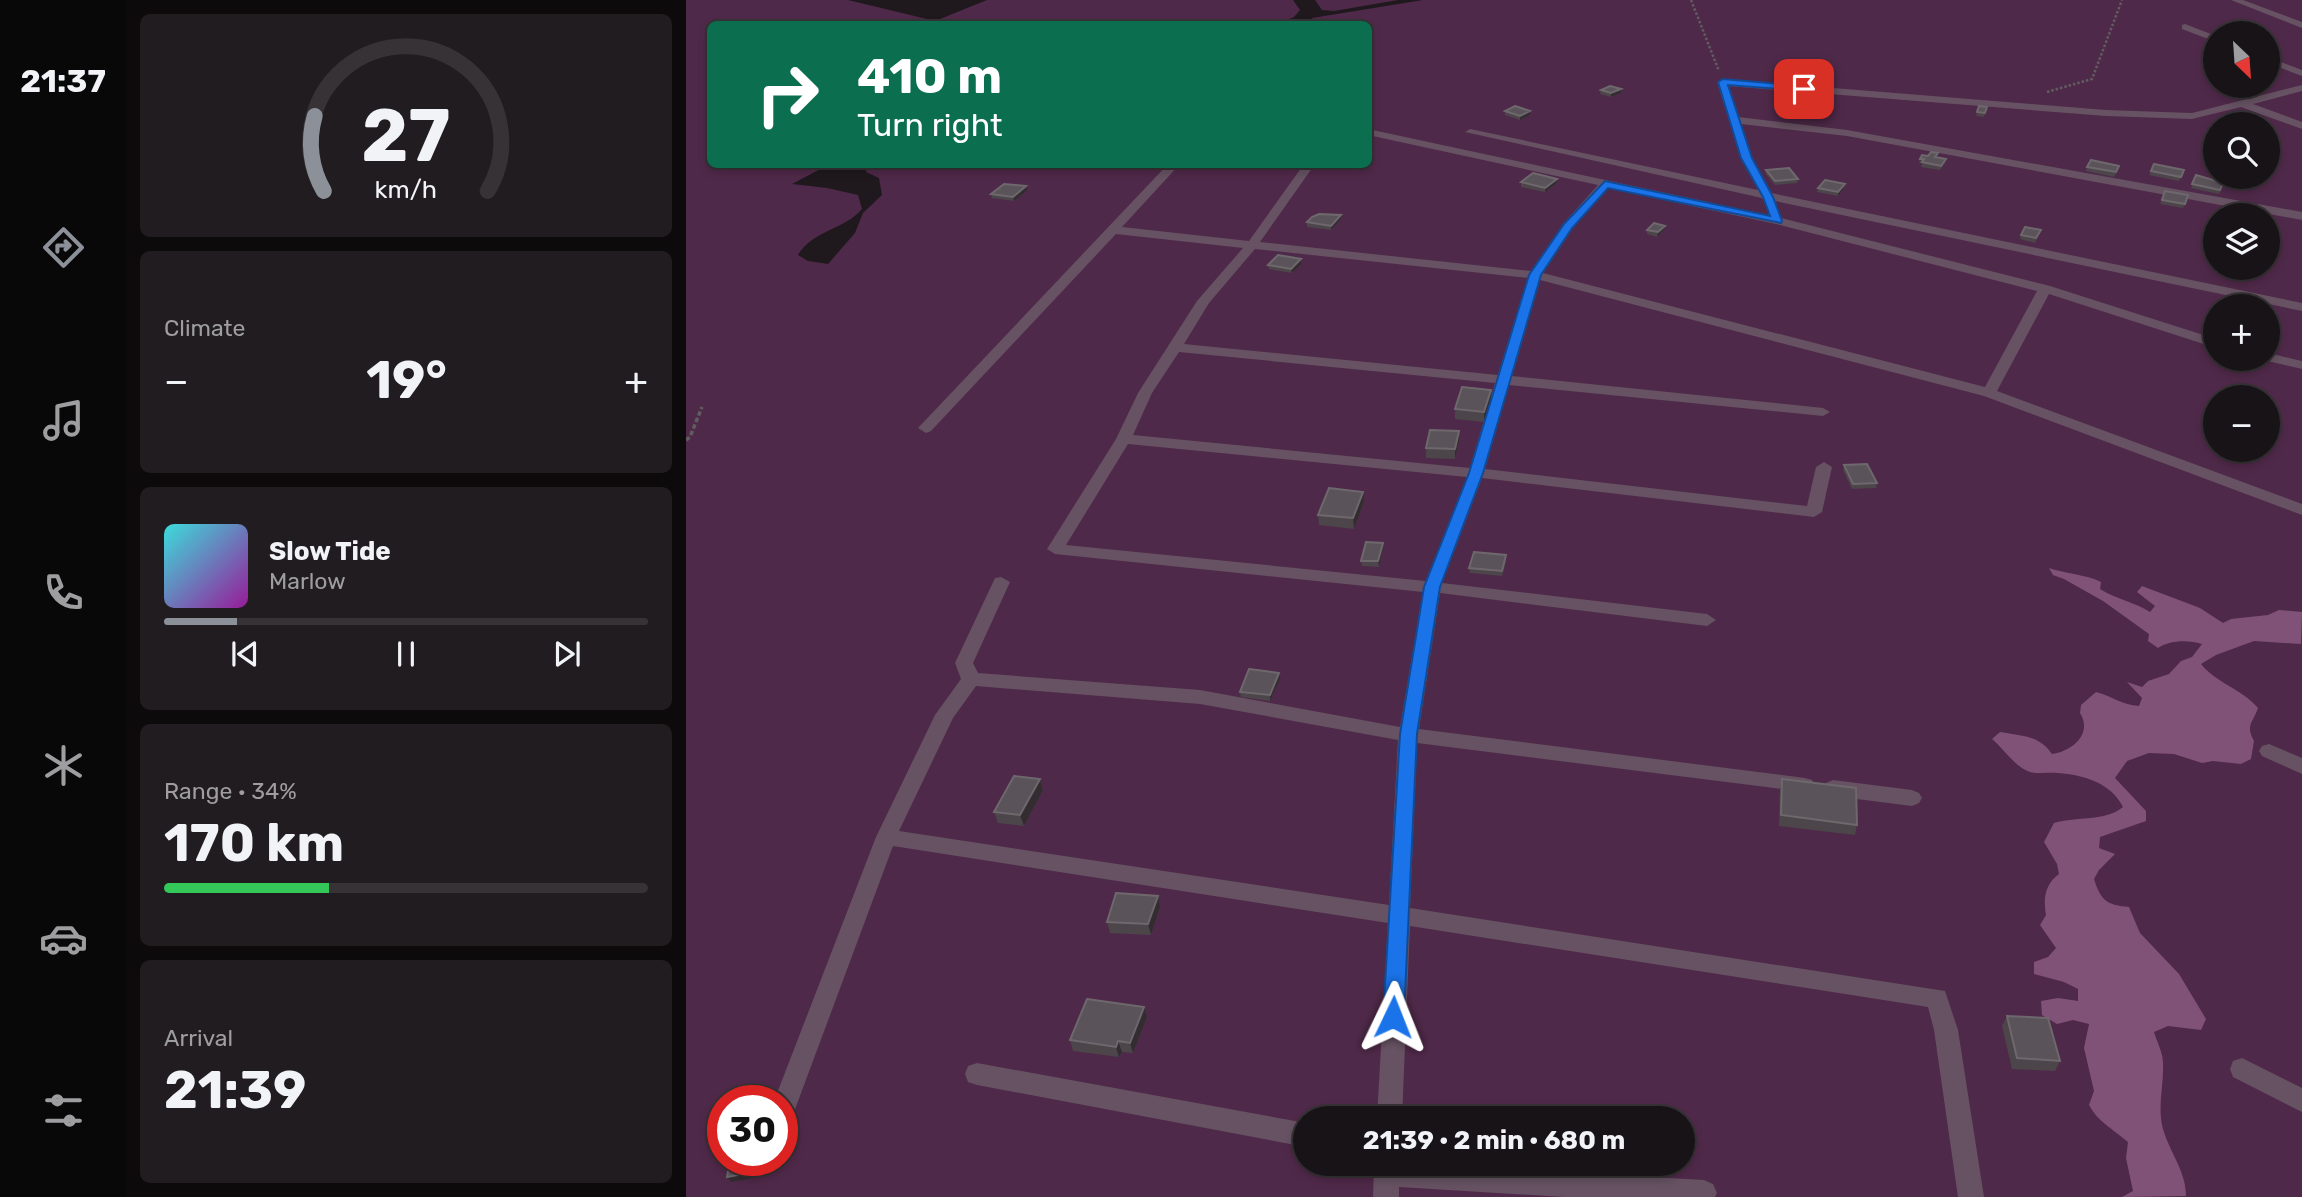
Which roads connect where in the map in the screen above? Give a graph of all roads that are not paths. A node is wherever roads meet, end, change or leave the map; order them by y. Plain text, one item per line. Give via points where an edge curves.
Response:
1 (2235, 0) edge
2 (2302, 25) edge
3 (2185, 27) dead end
4 (2203, 34) edge
5 (2280, 65) edge
6 (2302, 73) edge
7 (2302, 88) edge
8 (2244, 104) junction
9 (1733, 120) junction
10 (2302, 126) edge
11 (1470, 132) dead end
12 (1372, 133) edge
13 (1171, 168) edge
14 (1307, 168) edge
15 (1605, 184) junction
16 (1768, 197) junction
17 (2302, 216) edge
18 (1777, 221) junction
19 (1112, 230) junction
20 (1252, 245) junction
21 (1535, 275) junction
22 (2045, 289) junction
23 (2302, 307) edge
24 (2203, 340) edge
25 (1175, 347) junction
26 (2280, 360) edge
27 (2302, 365) edge
28 (1503, 381) junction
29 (1989, 393) junction
30 (1823, 412) dead end
31 (926, 428) dead end
32 (1124, 439) junction
33 (1824, 467) dead end
34 (1476, 473) junction
35 (2302, 510) edge
36 (1001, 582) dead end
37 (1432, 587) junction
38 (1707, 620) dead end
39 (971, 679) junction
40 (1408, 734) junction
41 (2269, 751) dead end
42 (2302, 767) edge
43 (1912, 798) dead end
44 (886, 837) junction
45 (1398, 916) junction
46 (2242, 1069) dead end
47 (978, 1074) dead end
48 (792, 1085) edge
49 (2302, 1101) edge
50 (1390, 1106) edge
51 (1293, 1133) edge
52 (1387, 1178) edge
53 (1704, 1193) dead end
54 (1971, 1197) edge

1 - 2 street
3 - 4 street
5 - 6 street
7 - 8 street
8 - 9 street via 2192,116 2119,113 1723,82
8 - 10 street
9 - 16 street via 1746,158
9 - 17 street via 1847,133
11 - 16 street
12 - 15 street
13 - 19 street
14 - 20 street
15 - 18 street
15 - 21 street via 1568,226
16 - 18 street
16 - 23 street
18 - 22 street
19 - 20 street
19 - 31 street
20 - 21 street
20 - 25 street via 1204,301
21 - 28 street
21 - 29 street
22 - 24 street
22 - 29 street
25 - 28 street
25 - 32 street via 1145,393
26 - 27 street
28 - 30 street
28 - 34 street
29 - 35 street
32 - 34 street
32 - 37 street via 1055,549
33 - 34 street via 1814,512
34 - 37 street
36 - 39 street via 964,663
37 - 38 street
37 - 40 street
39 - 40 street via 1200,697
39 - 44 street via 945,715
40 - 43 street
40 - 45 street
41 - 42 street
44 - 45 street
44 - 48 street
45 - 50 street
45 - 54 street via 1937,998
46 - 49 street
47 - 51 street
52 - 53 street

